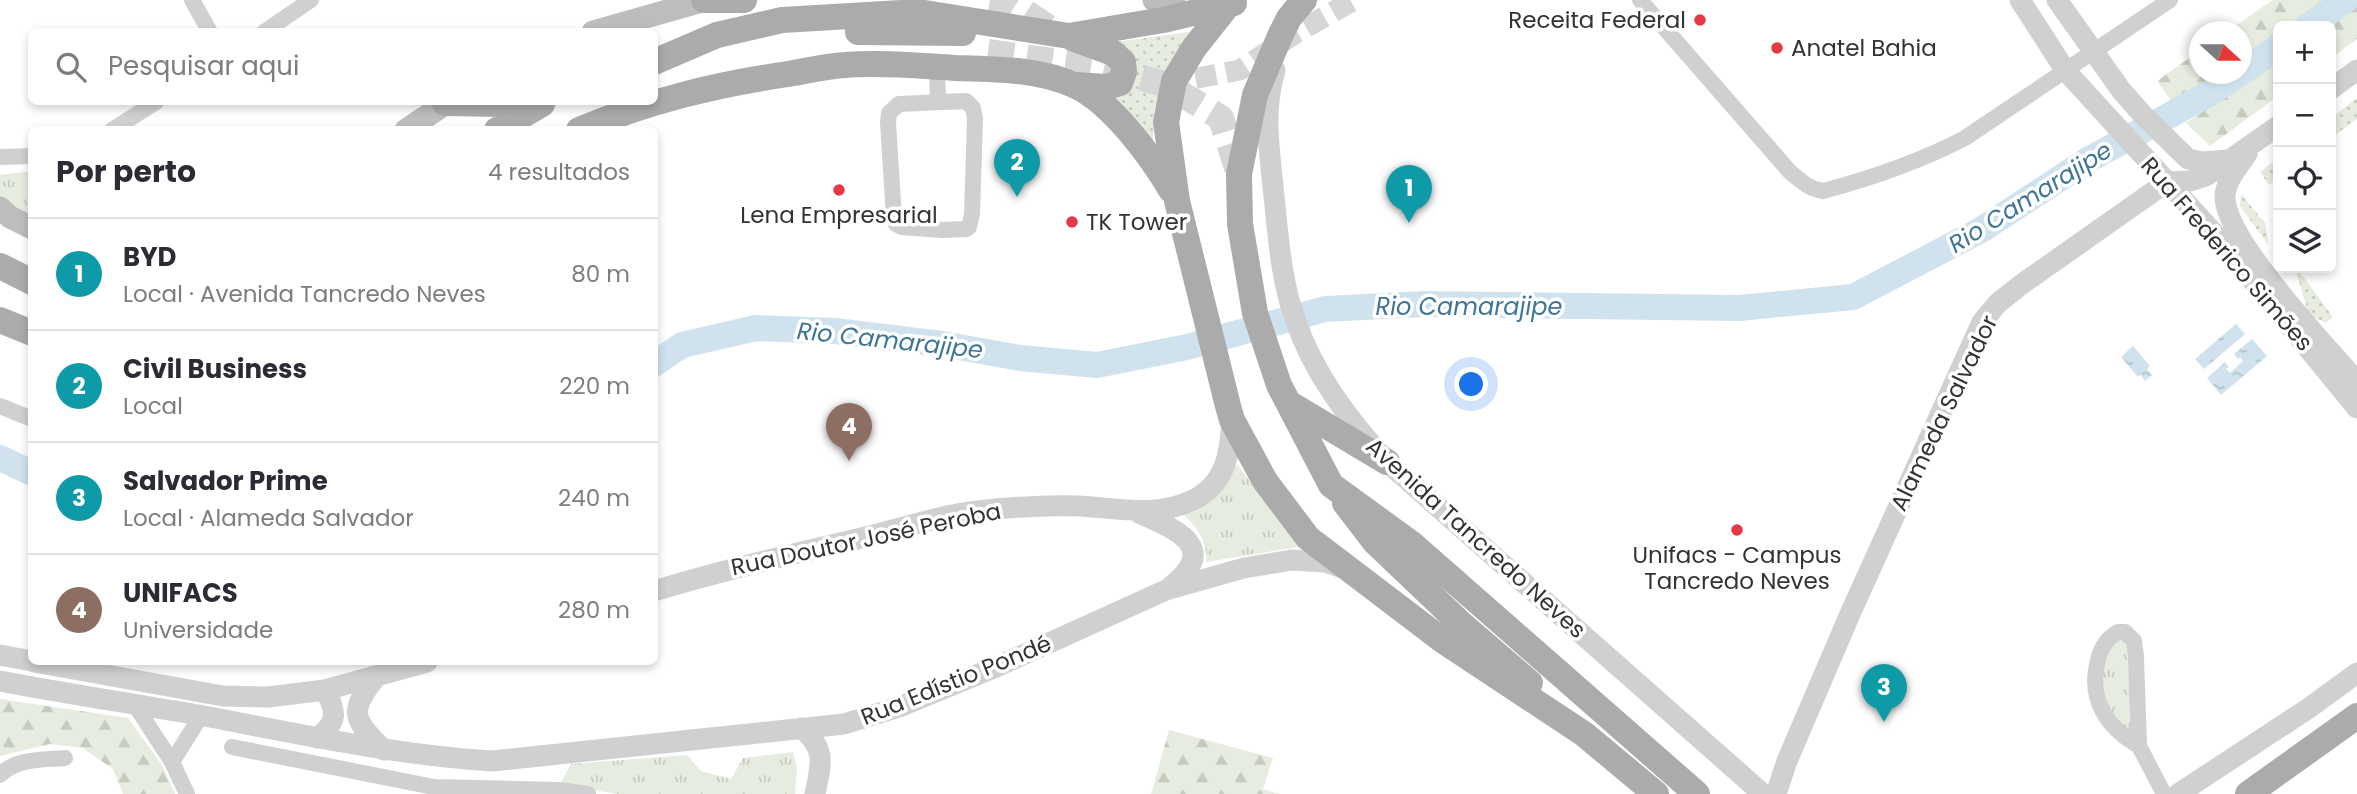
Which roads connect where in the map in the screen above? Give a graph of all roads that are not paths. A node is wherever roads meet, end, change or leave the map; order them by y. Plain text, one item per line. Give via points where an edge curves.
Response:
1 (192, 0) edge
2 (311, 0) edge
3 (705, 0) edge
4 (744, 0) edge
5 (1154, 0) edge
6 (1640, 0) edge
7 (2020, 0) edge
8 (2057, 0) edge
9 (2169, 0) edge
10 (1235, 2) edge
11 (657, 7) edge
12 (1297, 9) edge
13 (1188, 14) junction
14 (208, 28) edge
15 (270, 28) edge
16 (603, 28) edge
17 (1069, 36) junction
18 (2093, 52) junction
19 (666, 57) edge
20 (845, 65) junction
21 (937, 67) junction
22 (2065, 70) junction
23 (2357, 71) edge
24 (1076, 86) junction
25 (2336, 86) edge
26 (658, 101) edge
27 (938, 102) junction
28 (151, 105) edge
29 (442, 105) edge
30 (541, 105) edge
31 (644, 105) edge
32 (118, 126) edge
33 (412, 126) edge
34 (503, 126) edge
35 (589, 126) edge
36 (2273, 130) edge
37 (2257, 141) junction
38 (28, 156) edge
39 (0, 157) edge
40 (2230, 160) junction
41 (2167, 182) junction
42 (1177, 201) junction
43 (0, 208) edge
44 (28, 226) edge
45 (2213, 232) junction
46 (2255, 262) junction
47 (0, 266) edge
48 (28, 280) edge
49 (0, 320) edge
50 (28, 331) edge
51 (2335, 380) junction
52 (2357, 382) edge
53 (1284, 394) junction
54 (2357, 399) edge
55 (0, 406) edge
56 (2357, 408) edge
57 (1230, 413) junction
58 (28, 417) edge
59 (1387, 462) junction
60 (1331, 485) junction
61 (1138, 512) junction
62 (1348, 570) junction
63 (658, 590) edge
64 (1166, 590) junction
65 (0, 655) edge
66 (28, 660) edge
67 (55, 665) edge
68 (417, 665) edge
69 (2357, 673) edge
70 (376, 677) junction
71 (0, 681) edge
72 (325, 690) junction
73 (135, 705) junction
74 (201, 716) junction
75 (2357, 716) edge
76 (844, 724) junction
77 (801, 728) junction
78 (1584, 734) junction
79 (317, 738) junction
80 (2139, 746) junction
81 (232, 747) dead end
82 (384, 750) junction
83 (65, 758) dead end
84 (172, 762) junction
85 (821, 768) junction
86 (2, 773) edge
87 (491, 788) junction
88 (433, 790) edge
89 (187, 794) edge
90 (507, 794) edge
91 (588, 794) edge
92 (815, 794) edge
93 (1656, 794) edge
94 (1697, 794) edge
95 (1763, 794) edge
96 (1776, 794) edge
97 (2164, 794) edge
98 (2178, 794) edge
99 (2248, 794) edge

1 - 14 street
2 - 15 street
3 - 4 main road
3 - 11 main road
5 - 13 main road
6 - 22 street via 1790,172 1813,190 1838,187 1942,150
7 - 22 street, Rua Frederico Simões
8 - 18 street, Rua Frederico Simões
9 - 18 street
10 - 13 main road
10 - 42 main road via 1194,48 1174,81 1166,122
11 - 16 main road
12 - 53 main road, Avenida Tancredo Neves via 1259,84 1239,174 1240,224 1255,313
12 - 59 street, Avenida Tancredo Neves via 1267,103 1282,264 1295,320 1318,371 1356,428
13 - 17 main road
17 - 19 main road via 918,12 782,20 717,35
17 - 24 main road via 1113,53 1123,62 1119,83
18 - 22 street
18 - 40 street, Rua Frederico Simões via 2142,114 2188,159
19 - 20 main road via 795,36 857,32 989,43
20 - 21 main road
20 - 26 main road via 743,80
21 - 24 main road via 1019,70
21 - 27 street
22 - 41 street, Rua Frederico Simões
23 - 25 street
24 - 42 main road via 1104,105 1139,142
27 - 27 street via 899,104 889,113 894,218 896,224 908,228 967,229 972,214 973,108 966,102
28 - 32 street
29 - 33 main road
30 - 34 main road
31 - 35 main road
36 - 37 street, Alameda Salvador
37 - 40 street, Alameda Salvador
37 - 46 street, Rua Frederico Simões via 2232,174 2225,193 2226,208
38 - 39 street
40 - 41 street, Alameda Salvador via 2206,176
41 - 45 street, Rua Frederico Simões
41 - 96 street, Alameda Salvador via 2006,297 1982,322 1850,614
42 - 57 main road
43 - 44 main road
45 - 46 street
45 - 51 street, Rua Frederico Simões
46 - 52 street, Rua Frederico Simões
47 - 48 main road
49 - 50 main road
51 - 54 street
51 - 56 street, Rua Frederico Simões
53 - 59 main road
53 - 60 main road, Avenida Tancredo Neves
55 - 58 street
57 - 61 street, Rua Doutor José Peroba via 1230,452 1213,486 1175,509
57 - 62 main road via 1265,481 1308,538
59 - 95 street, Avenida Tancredo Neves
60 - 78 main road via 1375,542
60 - 94 main road, Avenida Tancredo Neves via 1422,552
61 - 63 street, Rua Doutor José Peroba via 1079,506 974,511
61 - 64 street via 1170,526 1192,545 1193,558 1187,570
62 - 64 street, Rua Edístio Pondé via 1325,562 1292,560
62 - 78 main road via 1442,640
64 - 76 street, Rua Edístio Pondé via 959,683
65 - 66 street
67 - 72 street via 223,696
68 - 70 street
69 - 98 street
70 - 72 street
70 - 82 street via 361,696 356,714 362,728
71 - 73 street, Rua Edístio Pondé
72 - 79 street via 334,706 333,722
73 - 74 street, Rua Edístio Pondé
73 - 84 street
74 - 79 street, Rua Edístio Pondé
74 - 84 street
75 - 99 main road
76 - 77 street, Rua Edístio Pondé
76 - 85 street
77 - 82 street, Rua Edístio Pondé via 492,761
77 - 85 street via 819,747
78 - 93 main road
79 - 82 street, Rua Edístio Pondé
80 - 80 street via 2134,641 2118,632 2104,644 2098,660 2097,700 2110,723
80 - 97 street
81 - 88 street
83 - 86 street via 27,761
84 - 89 street
85 - 92 street
87 - 88 street
87 - 90 street
87 - 91 street

